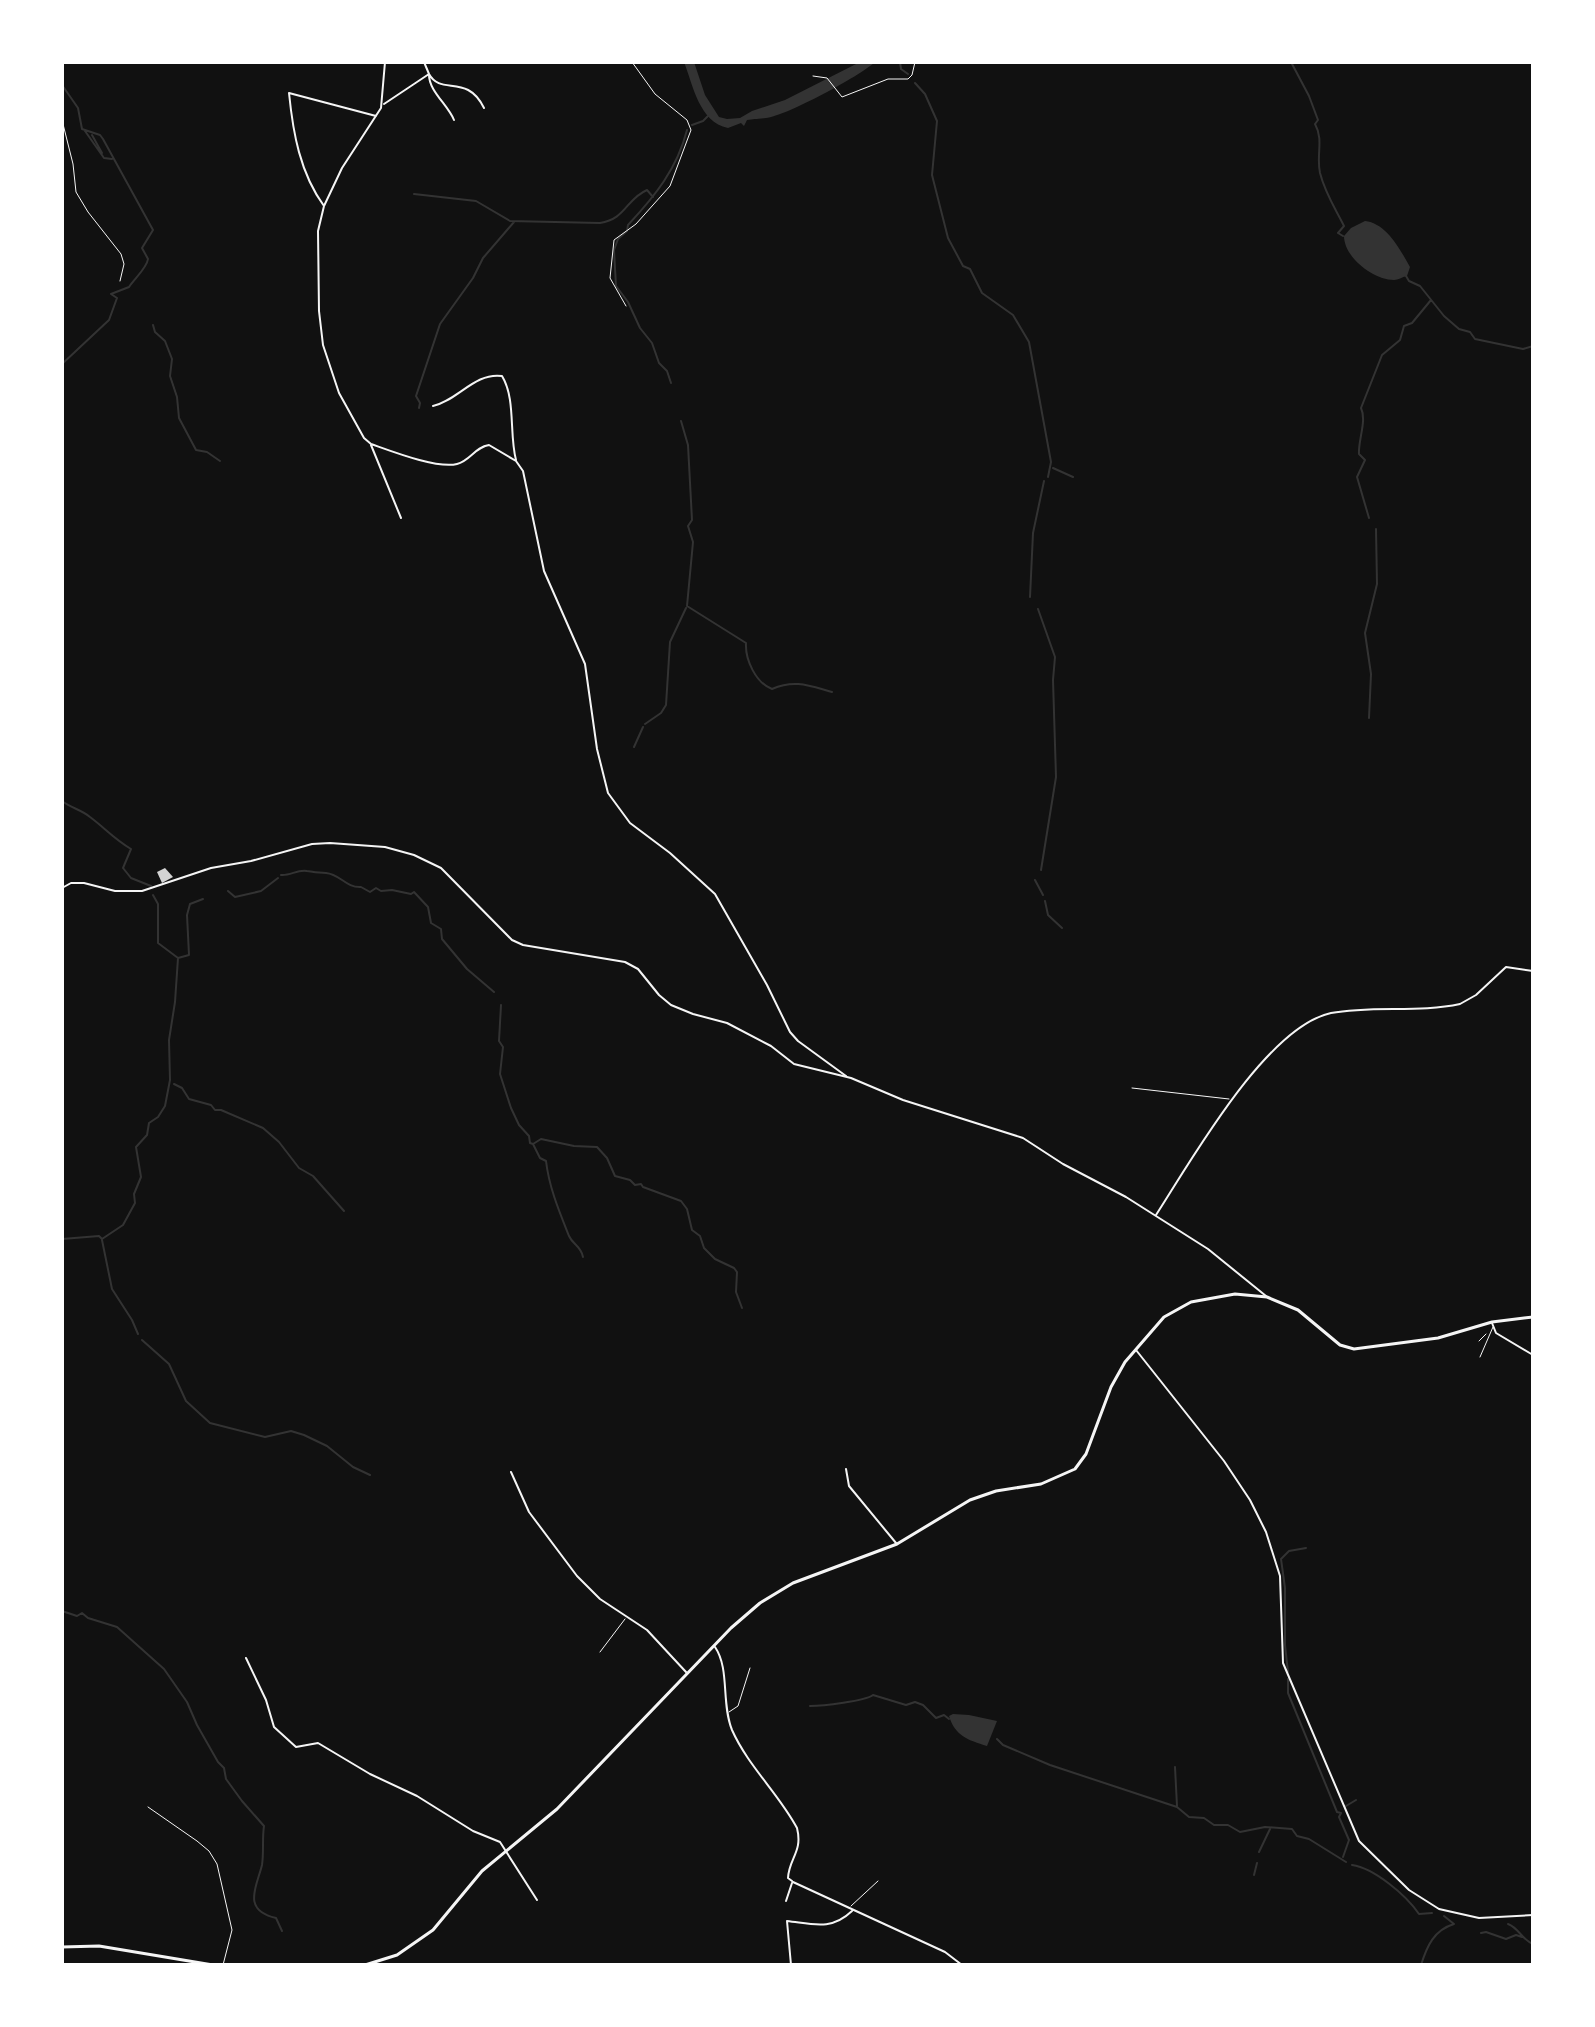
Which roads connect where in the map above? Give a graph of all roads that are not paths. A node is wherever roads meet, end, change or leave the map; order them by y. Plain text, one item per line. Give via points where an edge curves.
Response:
1 (385, 62) edge
2 (424, 62) edge
3 (632, 62) edge
4 (429, 74) junction
5 (382, 105) junction
6 (484, 108) dead end
7 (377, 117) junction
8 (454, 120) dead end
9 (324, 206) junction
10 (626, 306) dead end
11 (433, 406) dead end
12 (371, 444) junction
13 (516, 461) junction
14 (401, 518) dead end
15 (62, 888) edge
16 (1533, 971) edge
17 (846, 1077) junction
18 (1132, 1088) dead end
19 (1231, 1100) junction
20 (1156, 1216) junction
21 (1267, 1297) junction
22 (1533, 1317) edge
23 (1492, 1324) junction
24 (1488, 1333) junction
25 (1479, 1341) dead end
26 (1135, 1349) junction
27 (1533, 1355) edge
28 (1480, 1357) dead end
29 (846, 1469) dead end
30 (511, 1472) dead end
31 (897, 1544) junction
32 (627, 1617) junction
33 (714, 1645) junction
34 (600, 1652) dead end
35 (246, 1658) dead end
36 (750, 1668) dead end
37 (687, 1673) junction
38 (727, 1714) junction
39 (148, 1807) dead end
40 (506, 1850) junction
41 (792, 1881) junction
42 (878, 1881) dead end
43 (537, 1900) dead end
44 (786, 1901) dead end
45 (851, 1909) junction
46 (1533, 1915) edge
47 (62, 1947) edge
48 (174, 1958) junction
49 (173, 1965) edge
50 (213, 1965) edge
51 (223, 1965) edge
52 (365, 1965) edge
53 (791, 1965) edge
54 (962, 1965) edge

1 - 5 street
2 - 4 street
3 - 10 lane via 691,130 670,186 614,240 610,278
4 - 5 street
4 - 6 street via 437,82 474,91
4 - 8 street via 429,84
5 - 7 street
7 - 9 street via 351,152
7 - 9 street via 289,93 299,154
9 - 12 street via 318,231 321,337 339,393
11 - 13 street via 478,381 502,376
12 - 13 street via 445,465 462,463 489,445
12 - 14 street
13 - 17 street via 523,471 544,571 585,664 608,793 630,823 715,894 790,1032
15 - 17 street via 84,883 115,891 151,890 211,868 312,844 393,849 441,868 515,942 625,962 671,1005 727,1023 794,1064
16 - 19 street via 1506,967 1469,1000 1451,1006 1320,1016 1290,1035
17 - 20 street via 1023,1138
18 - 19 lane
19 - 20 street
20 - 21 street via 1225,1260
21 - 23 main road via 1285,1303 1346,1348 1438,1338
21 - 26 main road via 1235,1294 1191,1302 1164,1317
22 - 23 main road
23 - 24 lane
23 - 27 street via 1504,1339
24 - 25 lane
24 - 28 lane
26 - 31 main road via 1114,1381 1075,1469 1041,1484 988,1493
26 - 46 street via 1224,1461 1266,1532 1279,1569 1286,1671 1363,1847 1409,1890 1439,1909 1479,1918
29 - 31 street via 849,1486
30 - 32 street via 529,1512 577,1576
31 - 33 main road via 780,1590
32 - 34 lane
32 - 37 street via 647,1630
33 - 37 main road
33 - 38 street via 722,1657
35 - 40 street via 274,1727 296,1747 318,1743
36 - 38 lane via 738,1706
37 - 40 main road via 557,1809
38 - 41 street via 797,1828 800,1841 788,1872
39 - 51 lane via 197,1841 217,1864 232,1935
40 - 43 street
40 - 52 main road via 425,1936 397,1955
41 - 44 street
41 - 45 street
42 - 45 lane
45 - 53 street via 835,1923 787,1921
45 - 54 street
47 - 48 main road via 99,1946
48 - 49 lane
48 - 50 main road

